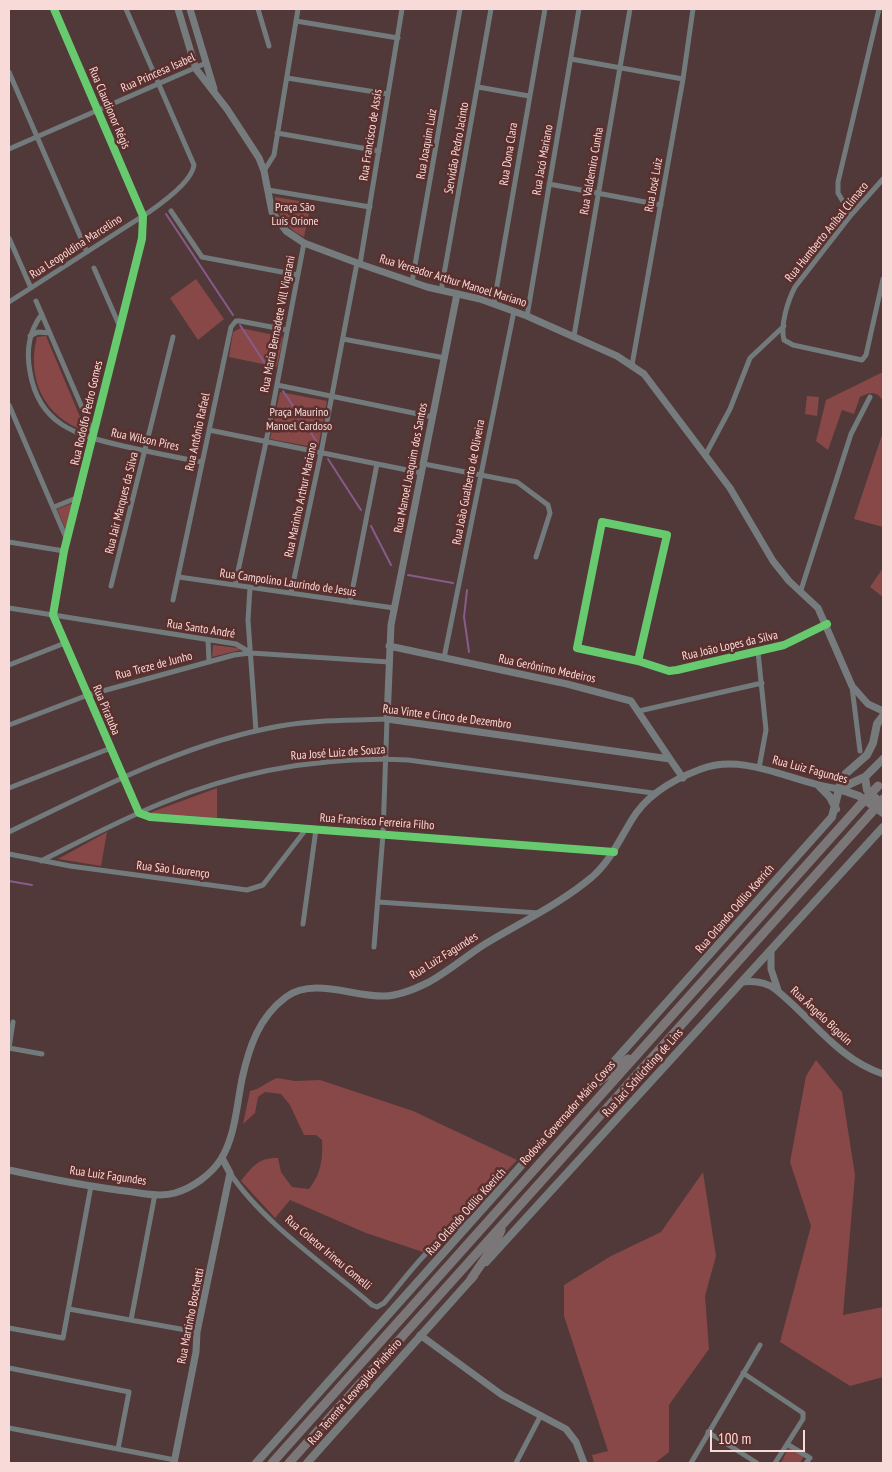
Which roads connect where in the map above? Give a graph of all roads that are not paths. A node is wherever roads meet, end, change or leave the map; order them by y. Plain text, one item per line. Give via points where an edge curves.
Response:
1 (54, 9) edge
2 (126, 9) edge
3 (178, 9) edge
4 (190, 9) edge
5 (258, 9) edge
6 (298, 9) edge
7 (402, 9) edge
8 (460, 9) edge
9 (490, 9) edge
10 (545, 9) edge
11 (579, 9) edge
12 (630, 9) edge
13 (693, 9) edge
14 (878, 9) edge
15 (296, 21) junction
16 (398, 38) junction
17 (269, 46) dead end
18 (571, 59) junction
19 (206, 63) junction
20 (620, 68) junction
21 (196, 69) junction
22 (9, 72) edge
23 (287, 78) junction
24 (683, 79) junction
25 (159, 84) junction
26 (478, 88) junction
27 (216, 94) junction
28 (388, 94) junction
29 (529, 96) junction
30 (98, 111) junction
31 (277, 133) junction
32 (37, 137) junction
33 (9, 149) edge
34 (379, 151) junction
35 (264, 171) junction
36 (883, 179) edge
37 (549, 184) junction
38 (268, 190) junction
39 (599, 194) junction
40 (660, 205) junction
41 (370, 207) junction
42 (171, 212) dead end
43 (851, 215) junction
44 (143, 216) junction
45 (9, 238) edge
46 (304, 243) junction
47 (87, 252) junction
48 (358, 264) junction
49 (94, 268) dead end
50 (298, 275) junction
51 (883, 279) edge
52 (412, 282) junction
53 (30, 288) junction
54 (441, 291) junction
55 (457, 294) junction
56 (36, 301) dead end
57 (9, 302) edge
58 (494, 303) junction
59 (514, 311) junction
60 (42, 314) junction
61 (527, 316) junction
62 (784, 326) junction
63 (120, 327) junction
64 (287, 330) junction
65 (50, 333) junction
66 (30, 336) junction
67 (574, 336) junction
68 (173, 337) dead end
69 (343, 339) junction
70 (445, 358) junction
71 (632, 365) junction
72 (277, 385) junction
73 (332, 396) junction
74 (870, 397) dead end
75 (9, 405) edge
76 (433, 417) junction
77 (208, 430) junction
78 (93, 436) junction
79 (266, 442) junction
80 (145, 451) junction
81 (321, 453) junction
82 (706, 454) junction
83 (202, 462) junction
84 (377, 464) junction
85 (424, 464) junction
86 (422, 473) junction
87 (480, 475) junction
88 (79, 496) junction
89 (54, 507) junction
90 (67, 540) junction
91 (9, 542) edge
92 (64, 551) junction
93 (536, 557) dead end
94 (178, 577) junction
95 (235, 585) junction
96 (111, 586) dead end
97 (250, 587) junction
98 (801, 590) junction
99 (291, 593) junction
100 (173, 600) dead end
101 (350, 602) junction
102 (9, 608) edge
103 (394, 608) junction
104 (53, 615) junction
105 (827, 624) junction
106 (208, 640) junction
107 (65, 642) junction
108 (389, 646) junction
109 (758, 652) junction
110 (251, 653) junction
111 (444, 658) junction
112 (638, 661) junction
113 (209, 662) junction
114 (388, 662) junction
115 (9, 665) edge
116 (762, 683) junction
117 (852, 686) junction
118 (88, 695) junction
119 (639, 711) junction
120 (883, 711) edge
121 (883, 716) edge
122 (387, 719) junction
123 (9, 725) edge
124 (256, 731) junction
125 (111, 748) junction
126 (860, 751) dead end
127 (386, 759) junction
128 (670, 759) junction
129 (883, 759) edge
130 (759, 768) junction
131 (865, 777) junction
132 (123, 778) junction
133 (683, 778) junction
134 (880, 782) edge
135 (820, 787) junction
136 (9, 788) edge
137 (839, 789) junction
138 (654, 793) junction
139 (883, 799) edge
140 (883, 805) edge
141 (836, 809) junction
142 (138, 813) junction
143 (883, 813) edge
144 (307, 828) junction
145 (316, 829) junction
146 (882, 829) edge
147 (9, 832) edge
148 (383, 834) junction
149 (614, 852) junction
150 (9, 854) edge
151 (41, 861) junction
152 (378, 902) junction
153 (539, 913) junction
154 (304, 924) dead end
155 (374, 947) dead end
156 (771, 950) junction
157 (742, 982) junction
158 (779, 993) junction
159 (13, 1022) dead end
160 (646, 1045) junction
161 (9, 1048) edge
162 (42, 1054) dead end
163 (883, 1074) edge
164 (594, 1085) junction
165 (222, 1158) junction
166 (9, 1170) edge
167 (230, 1173) junction
168 (91, 1186) junction
169 (155, 1194) junction
170 (474, 1220) junction
171 (504, 1223) junction
172 (471, 1279) junction
173 (69, 1309) junction
174 (131, 1320) junction
175 (9, 1328) edge
176 (197, 1332) junction
177 (420, 1335) junction
178 (760, 1345) dead end
179 (9, 1368) edge
180 (743, 1373) junction
181 (540, 1416) junction
182 (9, 1428) edge
183 (708, 1432) junction
184 (787, 1444) junction
185 (118, 1449) junction
186 (174, 1461) edge
187 (256, 1463) edge
188 (272, 1463) edge
189 (289, 1463) edge
190 (307, 1463) edge
191 (516, 1463) edge
192 (584, 1463) edge
193 (691, 1463) edge
194 (757, 1463) edge
195 (775, 1463) edge
196 (806, 1463) edge

1 - 30 street, Rua Claudionor Régis
2 - 25 street
3 - 21 main road, Rua Vereador Arthur Manoel Mariano
4 - 19 main road, Rua Vereador Arthur Manoel Mariano
5 - 17 street
6 - 15 street
7 - 16 street, Rua Francisco de Assis
8 - 52 street, Rua Joaquim Luiz
9 - 26 street, Servidão Pedro Jacinto
10 - 29 street, Rua Dona Clara
11 - 18 street, Rua Jacó Mariano
12 - 20 street, Rua Valdemiro Cunha
13 - 24 street, Rua José Luiz
14 - 43 street via 838,182 838,192
15 - 16 street
15 - 23 street
16 - 28 street, Rua Francisco de Assis
18 - 20 street
18 - 37 street, Rua Jacó Mariano
19 - 21 street, Rua Princesa Isabel
19 - 27 main road, Rua Vereador Arthur Manoel Mariano
20 - 24 street
20 - 39 street, Rua Valdemiro Cunha
21 - 25 street, Rua Princesa Isabel
21 - 27 main road, Rua Vereador Arthur Manoel Mariano
22 - 32 street
23 - 28 street
23 - 31 street
24 - 40 street, Rua José Luiz
25 - 30 street, Rua Princesa Isabel
25 - 44 street, Rua Leopoldina Marcelino via 194,165 176,190
26 - 29 street
26 - 54 street, Servidão Pedro Jacinto
27 - 35 main road, Rua Vereador Arthur Manoel Mariano via 252,146
28 - 34 street, Rua Francisco de Assis
29 - 58 street, Rua Dona Clara
30 - 32 street, Rua Princesa Isabel
30 - 44 street, Rua Claudionor Régis
31 - 34 street
31 - 35 street via 274,155
32 - 33 street, Rua Princesa Isabel
32 - 47 street
34 - 41 street, Rua Francisco de Assis
35 - 38 main road, Rua Vereador Arthur Manoel Mariano
36 - 43 street, Rua Humberto Aníbal Clímaco
37 - 39 street
37 - 61 street, Rua Jacó Mariano
38 - 41 street
38 - 46 main road, Rua Vereador Arthur Manoel Mariano via 277,220 286,231
39 - 40 street
39 - 67 street, Rua Valdemiro Cunha
40 - 71 street, Rua José Luiz
41 - 48 street, Rua Francisco de Assis
42 - 50 street via 202,257
43 - 62 street, Rua Humberto Aníbal Clímaco via 795,287
44 - 47 street, Rua Leopoldina Marcelino
44 - 63 street, Rua Rodolfo Pedro Gomes via 142,239
45 - 53 street
46 - 48 main road, Rua Vereador Arthur Manoel Mariano
46 - 50 street, Rua Maria Bernadete Vill Vigarani
47 - 53 street, Rua Leopoldina Marcelino
48 - 52 main road, Rua Vereador Arthur Manoel Mariano
48 - 69 street, Rua Marinho Arthur Mariano
49 - 63 street
50 - 64 street, Rua Maria Bernadete Vill Vigarani
51 - 62 street via 866,355 862,360 787,343 783,337
52 - 54 main road, Rua Vereador Arthur Manoel Mariano
53 - 57 street, Rua Leopoldina Marcelino
54 - 55 main road, Rua Vereador Arthur Manoel Mariano
55 - 58 main road, Rua Vereador Arthur Manoel Mariano
55 - 70 main road, Rua Manoel Joaquim dos Santos
56 - 60 street
58 - 59 main road, Rua Vereador Arthur Manoel Mariano
59 - 61 main road, Rua Vereador Arthur Manoel Mariano
59 - 87 street, Rua João Gualberto de Oliveira
60 - 65 street
60 - 66 street, Rua Wilson Pires
61 - 67 main road, Rua Vereador Arthur Manoel Mariano
62 - 82 street via 750,358 730,409
63 - 78 street, Rua Rodolfo Pedro Gomes
64 - 72 street, Rua Maria Bernadete Vill Vigarani
64 - 77 street, Rua Antônio Rafael via 240,321 233,324
65 - 66 street via 38,332
65 - 78 street
66 - 78 street, Rua Wilson Pires via 29,367 40,402 62,426
67 - 71 main road, Rua Vereador Arthur Manoel Mariano
68 - 80 street, Rua Jair Marques da Silva
69 - 70 street
69 - 73 street, Rua Marinho Arthur Mariano
70 - 76 main road, Rua Manoel Joaquim dos Santos
71 - 82 main road, Rua Vereador Arthur Manoel Mariano via 659,392
72 - 73 street
72 - 79 street, Rua Maria Bernadete Vill Vigarani
73 - 76 street
73 - 81 street, Rua Marinho Arthur Mariano
74 - 98 street via 851,434
75 - 89 street
76 - 85 main road, Rua Manoel Joaquim dos Santos
77 - 79 street
77 - 83 street, Rua Antônio Rafael
78 - 80 street, Rua Wilson Pires
78 - 88 street, Rua Rodolfo Pedro Gomes
79 - 81 street
79 - 95 street, Rua Maria Bernadete Vill Vigarani
80 - 83 street, Rua Wilson Pires
80 - 96 street, Rua Jair Marques da Silva
81 - 84 street
81 - 99 street, Rua Marinho Arthur Mariano
82 - 98 main road, Rua Vereador Arthur Manoel Mariano via 730,488 768,555 789,581
83 - 94 street, Rua Antônio Rafael
84 - 86 street
84 - 101 street
85 - 86 main road, Rua Manoel Joaquim dos Santos
85 - 87 street
86 - 103 main road, Rua Manoel Joaquim dos Santos
87 - 93 street via 517,482 548,505 550,513
87 - 111 street, Rua João Gualberto de Oliveira
88 - 89 street
88 - 90 street, Rua Rodolfo Pedro Gomes
89 - 90 street
90 - 92 street, Rua Rodolfo Pedro Gomes
91 - 92 street
92 - 104 street, Rua Rodolfo Pedro Gomes
94 - 95 street, Rua Campolino Laurindo de Jesus
94 - 100 street, Rua Antônio Rafael
95 - 97 street, Rua Campolino Laurindo de Jesus
97 - 99 street, Rua Campolino Laurindo de Jesus
97 - 110 street
98 - 105 main road, Rua Vereador Arthur Manoel Mariano via 815,603
99 - 101 street, Rua Campolino Laurindo de Jesus
101 - 103 street, Rua Campolino Laurindo de Jesus
102 - 104 street, Rua Santo André
103 - 108 main road, Rua Manoel Joaquim dos Santos
104 - 106 street, Rua Santo André
104 - 107 street, Rua Piratuba
105 - 109 street, Rua João Lopes da Silva via 794,641
105 - 117 main road, Rua Vereador Arthur Manoel Mariano
106 - 110 street, Rua Santo André via 241,646
106 - 113 street
107 - 115 street
107 - 118 street, Rua Piratuba
108 - 111 main road, Rua Gerônimo Medeiros
108 - 114 main road, Rua Manoel Joaquim dos Santos
109 - 112 street, Rua João Lopes da Silva via 669,671
109 - 116 street
110 - 113 street, Rua Treze de Junho
110 - 114 street, Rua Santo André
110 - 124 street
111 - 119 main road, Rua Gerônimo Medeiros via 625,699 635,704
112 - 112 street, Rua João Lopes da Silva via 667,535 602,522 577,648
113 - 118 street, Rua Treze de Junho
114 - 122 main road, Rua Manoel Joaquim dos Santos
116 - 119 street
116 - 130 street via 766,730
117 - 120 main road, Rua Vereador Arthur Manoel Mariano via 868,704
117 - 126 street
118 - 123 street, Rua Treze de Junho
118 - 125 street, Rua Piratuba
119 - 128 main road, Rua Gerônimo Medeiros
121 - 137 main road via 877,724 869,751 845,773
122 - 124 street, Rua Vinte e Cinco de Dezembro via 306,722
122 - 127 street
122 - 128 main road, Rua Vinte e Cinco de Dezembro
124 - 132 street, Rua Vinte e Cinco de Dezembro via 175,756
125 - 132 street, Rua Piratuba
125 - 136 street
127 - 138 street, Rua José Luiz de Souza
127 - 142 street, Rua José Luiz de Souza via 278,768 201,789
127 - 148 street
128 - 133 main road
129 - 131 main road
130 - 133 main road, Rua Luiz Fagundes via 722,764 703,768
130 - 135 main road, Rua Luiz Fagundes
131 - 137 main road
131 - 140 main road via 867,790
132 - 142 street, Rua Piratuba
132 - 147 street, Rua Vinte e Cinco de Dezembro
133 - 138 main road, Rua Luiz Fagundes
134 - 160 highway, Rodovia Governador Mário Covas, bridge
135 - 137 main road, Rua Luiz Fagundes
135 - 141 main road
137 - 141 main road, Rua Orlando Odílio Koerich
137 - 143 main road, Rua Luiz Fagundes via 859,796
138 - 149 main road, Rua Luiz Fagundes via 632,820
139 - 171 highway, Rodovia Governador Mário Covas, bridge
141 - 164 main road, Rua Orlando Odílio Koerich
142 - 144 street, Rua Francisco Ferreira Filho via 150,817
142 - 151 street, Rua José Luiz de Souza
144 - 145 street, Rua Francisco Ferreira Filho
144 - 151 street, Rua São Lourenço via 263,884 255,889 142,877
145 - 148 street, Rua Francisco Ferreira Filho
145 - 154 street
146 - 156 main road, Rua Jaci Schlichting de Lins
148 - 149 street, Rua Francisco Ferreira Filho
148 - 152 street
149 - 153 main road, Rua Luiz Fagundes via 592,877
150 - 151 street, Rua São Lourenço
152 - 153 street
152 - 155 street
153 - 165 main road, Rua Luiz Fagundes via 427,983 404,992 364,996 315,989 293,992 268,1015 253,1040 230,1140
156 - 157 main road, Rua Jaci Schlichting de Lins
156 - 158 main road via 771,969
157 - 158 main road, Rua Ângelo Bigolin via 761,983
157 - 172 main road, Rua Jaci Schlichting de Lins
158 - 163 main road, Rua Ângelo Bigolin via 845,1054
159 - 161 street
160 - 164 highway
160 - 188 highway, Rodovia Governador Mário Covas
161 - 162 street
164 - 170 main road, Rua Orlando Odílio Koerich
165 - 167 main road, Rua Coletor Irineu Comelli
165 - 169 main road, Rua Luiz Fagundes via 202,1180 186,1189 174,1194
166 - 168 main road, Rua Luiz Fagundes
167 - 170 street, Rua Coletor Irineu Comelli via 269,1218 377,1307 438,1242 456,1227
167 - 176 main road, Rua Martinho Boschetti
168 - 169 main road, Rua Luiz Fagundes
168 - 173 street
169 - 174 street
170 - 187 main road, Rua Orlando Odílio Koerich
171 - 172 highway via 495,1244
171 - 189 highway, Rodovia Governador Mário Covas
172 - 177 main road, Rua Jaci Schlichting de Lins
173 - 174 street
173 - 175 street via 63,1338
174 - 176 street
176 - 186 main road, Rua Martinho Boschetti via 196,1352
177 - 181 main road via 502,1395
177 - 190 main road, Rua Tenente Leovegildo Pinheiro
178 - 180 street
179 - 185 street via 129,1392
180 - 183 street
180 - 184 street via 803,1413 803,1420
181 - 191 street
181 - 192 main road via 570,1432
182 - 185 street
183 - 193 street
183 - 194 street
184 - 195 street
184 - 196 street via 810,1458
185 - 186 street

